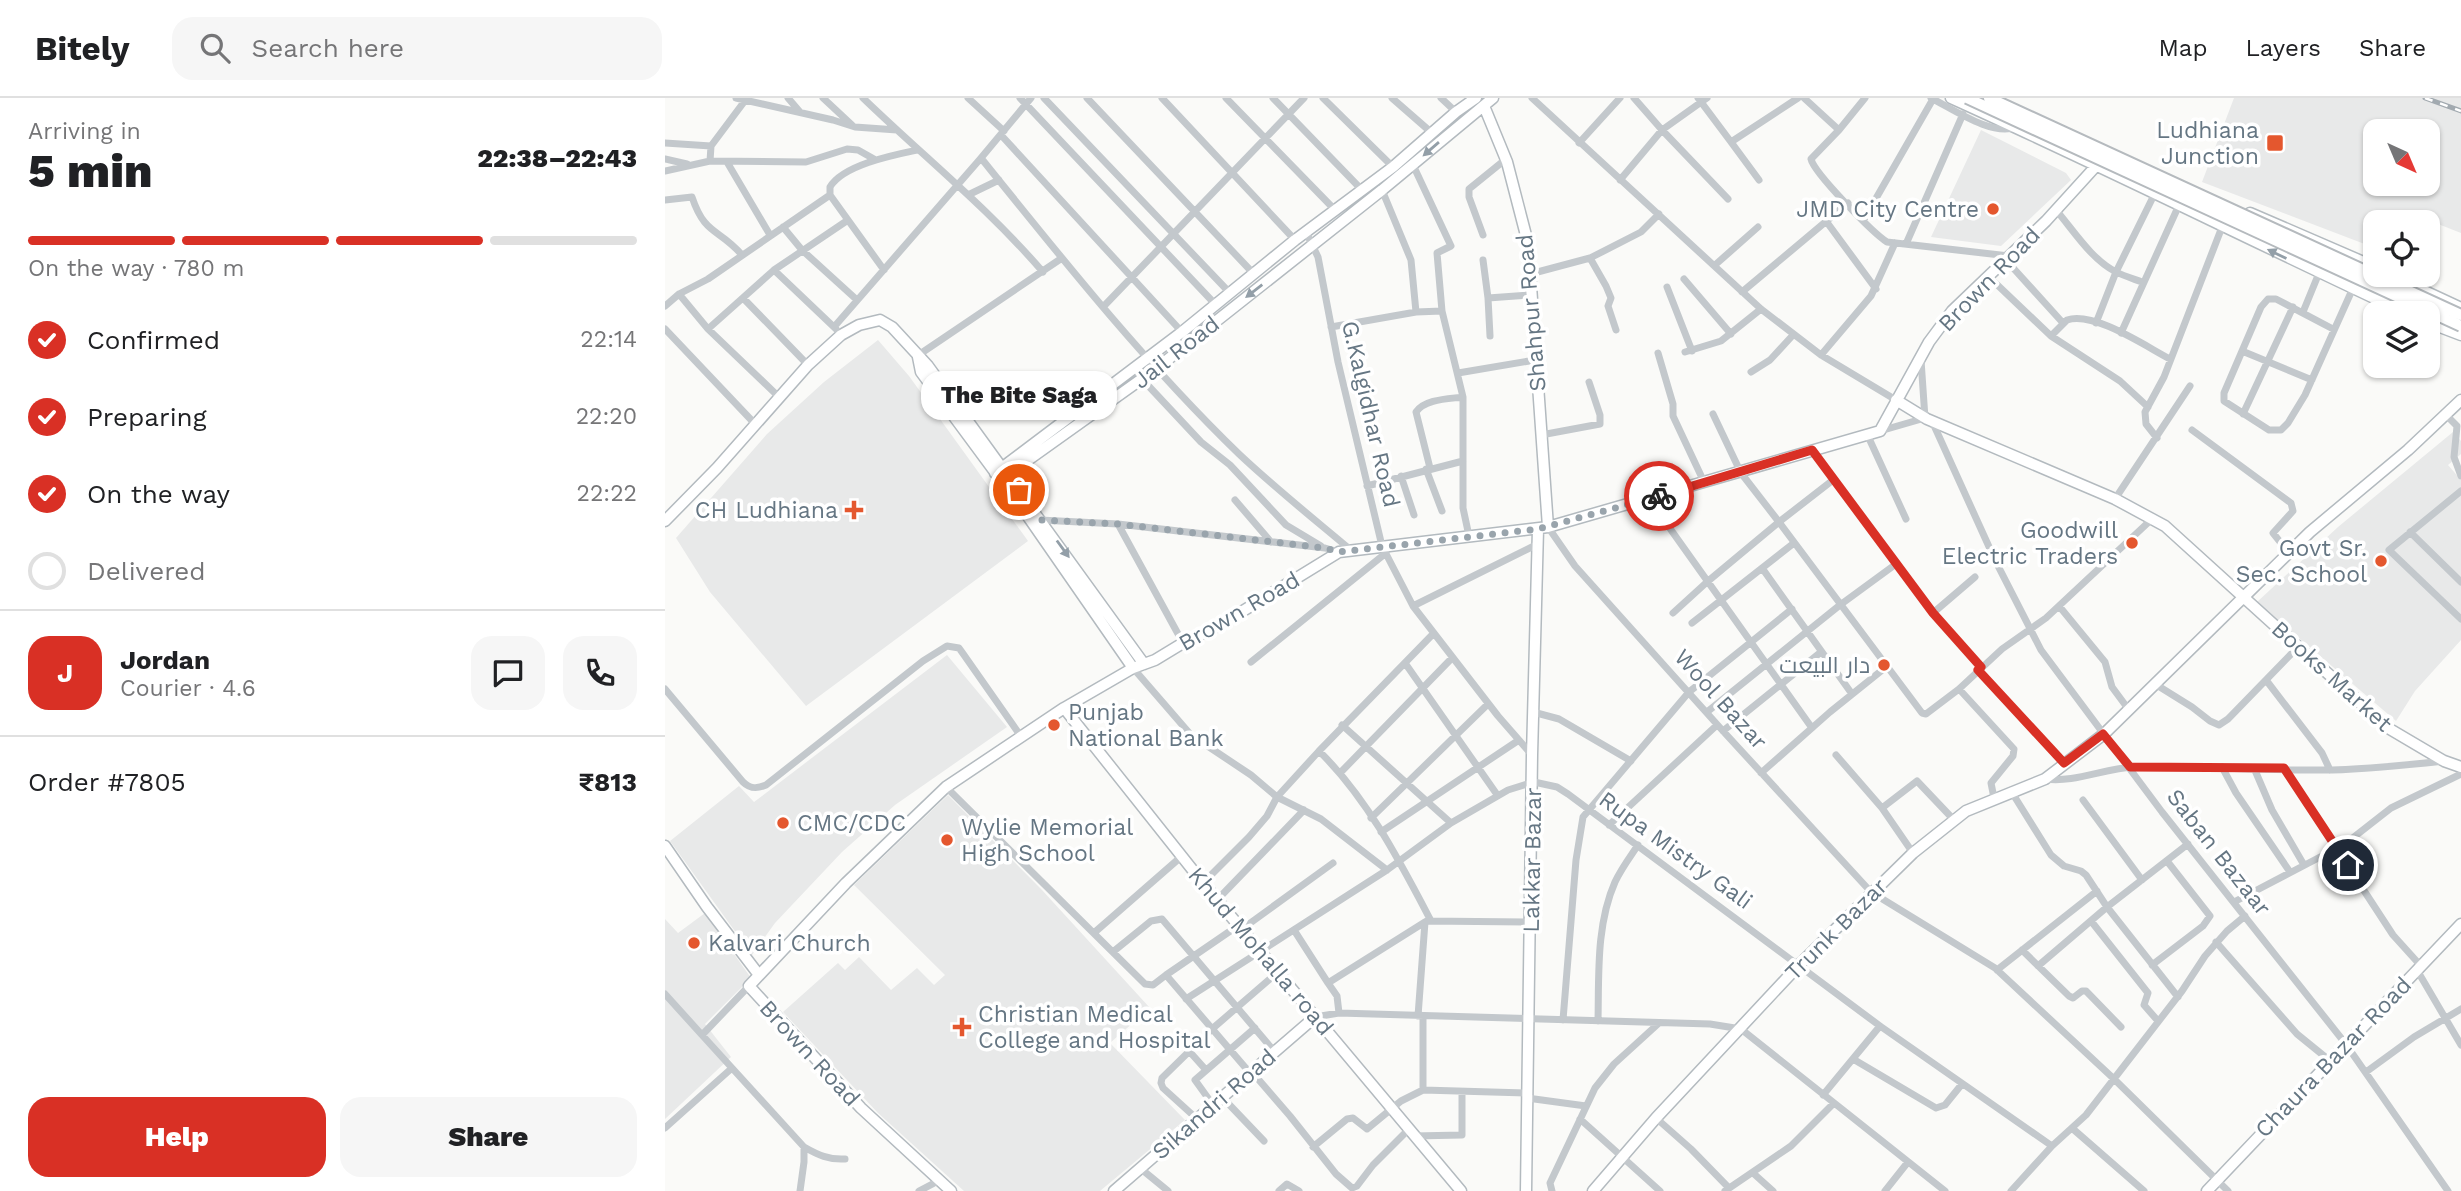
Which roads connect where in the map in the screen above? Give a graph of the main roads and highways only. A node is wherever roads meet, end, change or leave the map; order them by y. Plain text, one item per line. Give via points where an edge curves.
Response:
1 (1967, 98) edge
2 (1989, 98) edge
3 (2461, 315) edge
4 (2461, 326) edge

1 - 4 main road, bridge
2 - 3 main road, bridge

